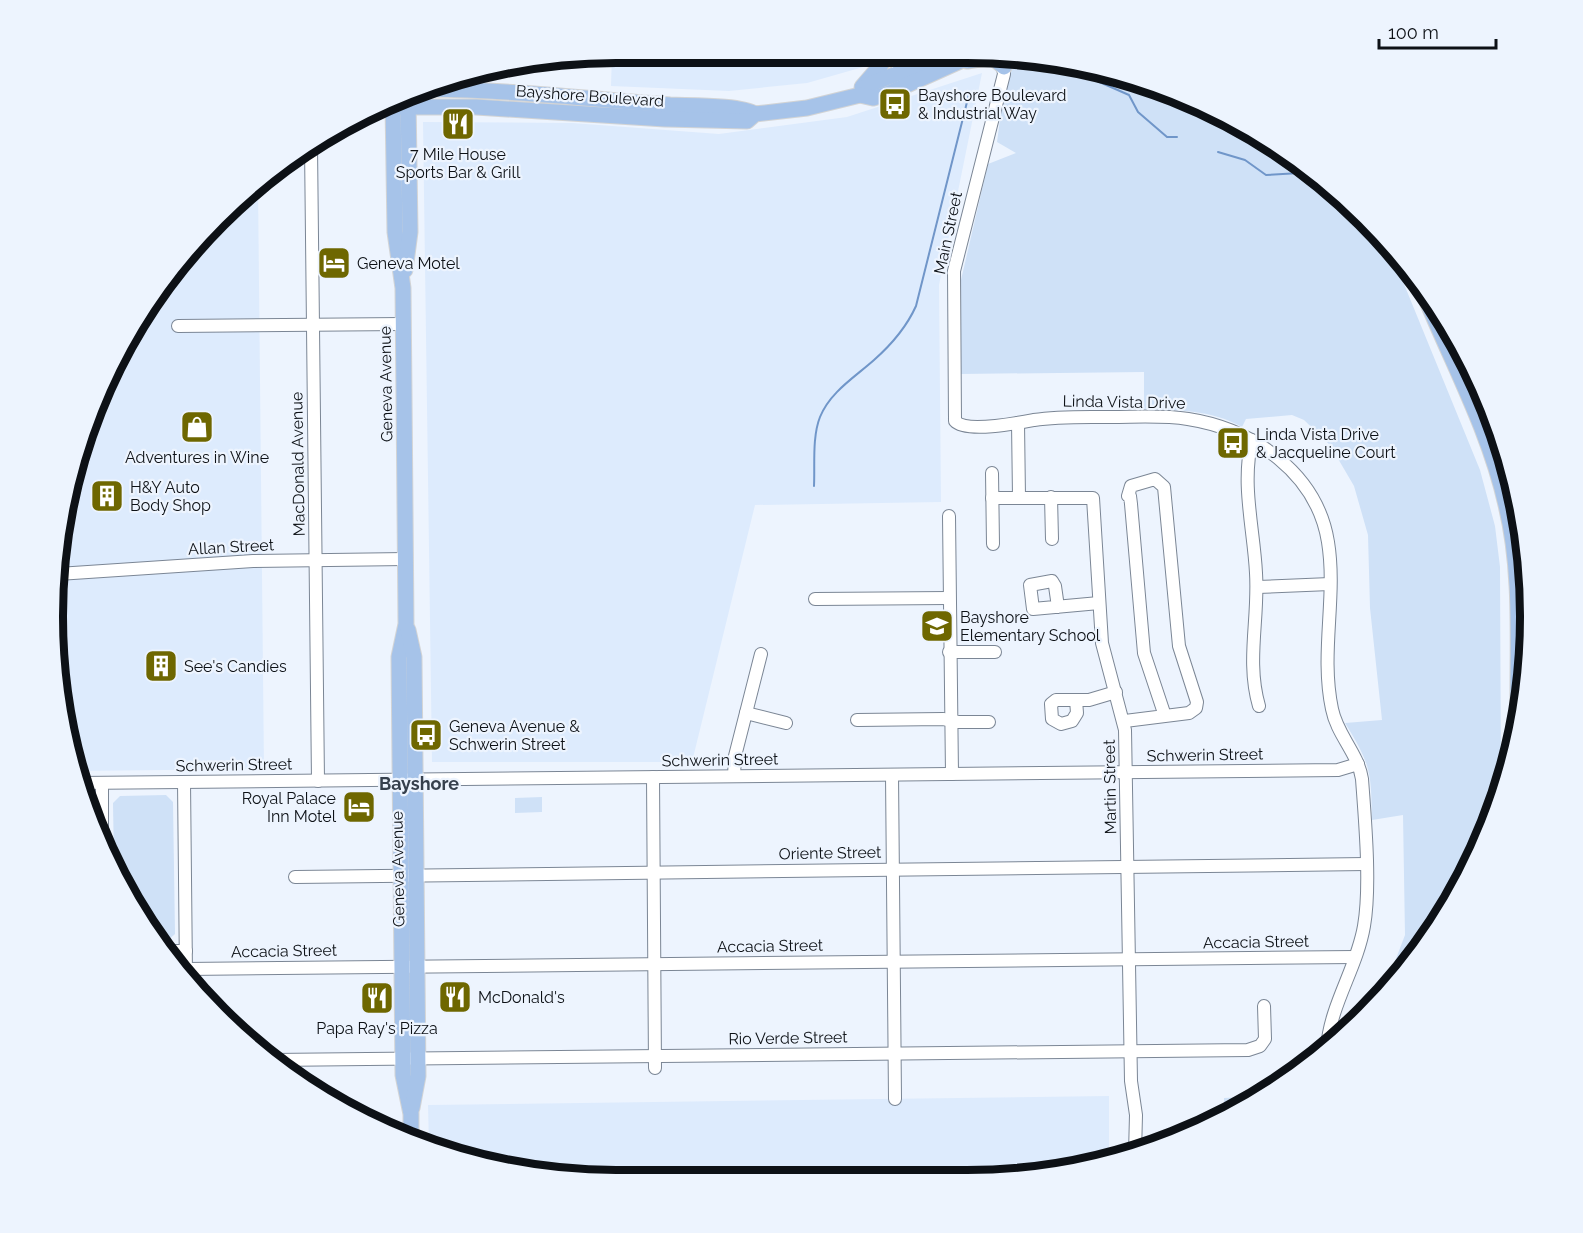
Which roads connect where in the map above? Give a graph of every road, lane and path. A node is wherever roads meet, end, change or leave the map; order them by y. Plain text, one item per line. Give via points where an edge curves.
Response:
1 (882, 63) edge
2 (897, 63) edge
3 (943, 63) edge
4 (1004, 64) edge
5 (903, 81) junction
6 (447, 90) edge
7 (856, 96) junction
8 (407, 104) edge
9 (398, 108) edge
10 (755, 114) junction
11 (311, 155) edge
12 (403, 324) junction
13 (313, 325) junction
14 (178, 326) dead end
15 (1438, 326) edge
16 (956, 423) joint
17 (1018, 423) junction
18 (1252, 440) junction
19 (992, 473) dead end
20 (1019, 497) junction
21 (1051, 497) junction
22 (993, 498) junction
23 (949, 516) dead end
24 (1052, 539) dead end
25 (993, 544) dead end
26 (406, 559) junction
27 (315, 560) junction
28 (65, 574) edge
29 (1330, 584) junction
30 (1257, 587) junction
31 (950, 597) junction
32 (815, 599) dead end
33 (1099, 603) junction
34 (1058, 607) dead end
35 (949, 652) junction
36 (995, 652) dead end
37 (761, 654) dead end
38 (1517, 669) edge
39 (1116, 693) junction
40 (1076, 700) dead end
41 (1258, 706) dead end
42 (746, 713) junction
43 (1165, 716) junction
44 (857, 720) dead end
45 (951, 721) junction
46 (1125, 721) junction
47 (989, 722) dead end
48 (786, 723) dead end
49 (1358, 764) junction
50 (1126, 772) junction
51 (952, 774) junction
52 (892, 775) junction
53 (734, 776) junction
54 (653, 777) junction
55 (408, 780) junction
56 (318, 781) junction
57 (184, 782) junction
58 (89, 783) edge
59 (102, 783) junction
60 (102, 820) edge
61 (1366, 864) junction
62 (1127, 866) junction
63 (893, 868) junction
64 (653, 871) junction
65 (409, 874) junction
66 (295, 877) dead end
67 (176, 951) edge
68 (186, 951) junction
69 (1355, 957) junction
70 (1129, 959) junction
71 (894, 962) junction
72 (186, 964) edge
73 (654, 964) junction
74 (410, 966) junction
75 (192, 971) edge
76 (1264, 1006) dead end
77 (1330, 1034) edge
78 (1130, 1051) junction
79 (895, 1054) junction
80 (410, 1059) junction
81 (285, 1060) edge
82 (655, 1062) junction
83 (895, 1099) dead end
84 (411, 1130) edge
85 (1134, 1144) edge

1 - 7 main road
2 - 5 street
3 - 5 main road, Bayshore Boulevard
4 - 16 street, Main Street via 954,271
5 - 7 main road, Bayshore Boulevard via 868,85
6 - 10 main road, Bayshore Boulevard via 746,108
7 - 10 main road, Bayshore Boulevard via 807,108
8 - 10 main road, Bayshore Boulevard via 729,121 747,121
9 - 12 main road, Geneva Avenue via 395,232 403,288
11 - 13 street, MacDonald Avenue
12 - 13 street
12 - 26 main road, Geneva Avenue
13 - 14 street
13 - 27 street, MacDonald Avenue
15 - 38 main road via 1490,450 1507,507 1516,579
16 - 17 street, Linda Vista Drive
17 - 18 street, Linda Vista Drive via 1060,418 1172,417 1215,424
17 - 20 street
18 - 29 street, Linda Vista Drive via 1291,469 1311,494 1328,542
18 - 30 street via 1248,458 1249,511
19 - 22 street
20 - 21 street, Martin Street
20 - 22 street, Martin Street
21 - 24 street
21 - 33 street, Martin Street via 1093,498
22 - 25 street
23 - 31 street
26 - 27 street, Allan Street
26 - 55 main road, Geneva Avenue via 406,624 399,657
27 - 28 street, Allan Street
27 - 56 street, MacDonald Avenue
29 - 30 street
29 - 49 street, Linda Vista Drive via 1327,643 1332,709
30 - 41 street via 1251,664
31 - 32 street
31 - 35 street
33 - 34 street
33 - 39 street, Martin Street via 1104,653
35 - 36 street
35 - 45 street
37 - 42 street
39 - 40 street
39 - 46 street, Martin Street
42 - 48 street
42 - 53 street
43 - 43 street via 1189,713 1197,702 1179,646 1164,487 1155,479 1131,486 1128,496 1144,652
43 - 46 street
44 - 45 street
45 - 47 street
45 - 51 street
46 - 50 street, Martin Street
49 - 50 street, Schwerin Street via 1338,770
49 - 61 street
50 - 51 street, Schwerin Street
50 - 62 street, Martin Street
51 - 52 street, Schwerin Street
52 - 53 street, Schwerin Street
52 - 63 street
53 - 54 street, Schwerin Street
54 - 55 street, Schwerin Street
54 - 64 street
55 - 56 street, Schwerin Street
55 - 65 main road, Geneva Avenue
56 - 57 street, Schwerin Street
57 - 59 street, Schwerin Street
57 - 68 street
58 - 59 street, Schwerin Street
59 - 60 street
61 - 62 street, Oriente Street
61 - 69 street via 1364,925
62 - 63 street, Oriente Street
62 - 70 street, Martin Street
63 - 64 street, Oriente Street
63 - 71 street
64 - 65 street, Oriente Street
64 - 73 street
65 - 66 street, Oriente Street
65 - 74 main road, Geneva Avenue
67 - 68 street
68 - 72 street
69 - 70 street, Accacia Street
69 - 77 street
70 - 71 street, Accacia Street
70 - 78 street, Martin Street
71 - 73 street, Accacia Street
71 - 79 street
73 - 74 street, Accacia Street
73 - 82 street
74 - 75 street, Accacia Street
74 - 80 main road, Geneva Avenue
76 - 78 street, Rio Verde Street via 1265,1039 1252,1050
78 - 79 street, Rio Verde Street
78 - 85 street, Martin Street
79 - 82 street, Rio Verde Street
79 - 83 street
80 - 81 street, Rio Verde Street
80 - 82 street, Rio Verde Street
80 - 84 main road, Geneva Avenue via 417,1085

